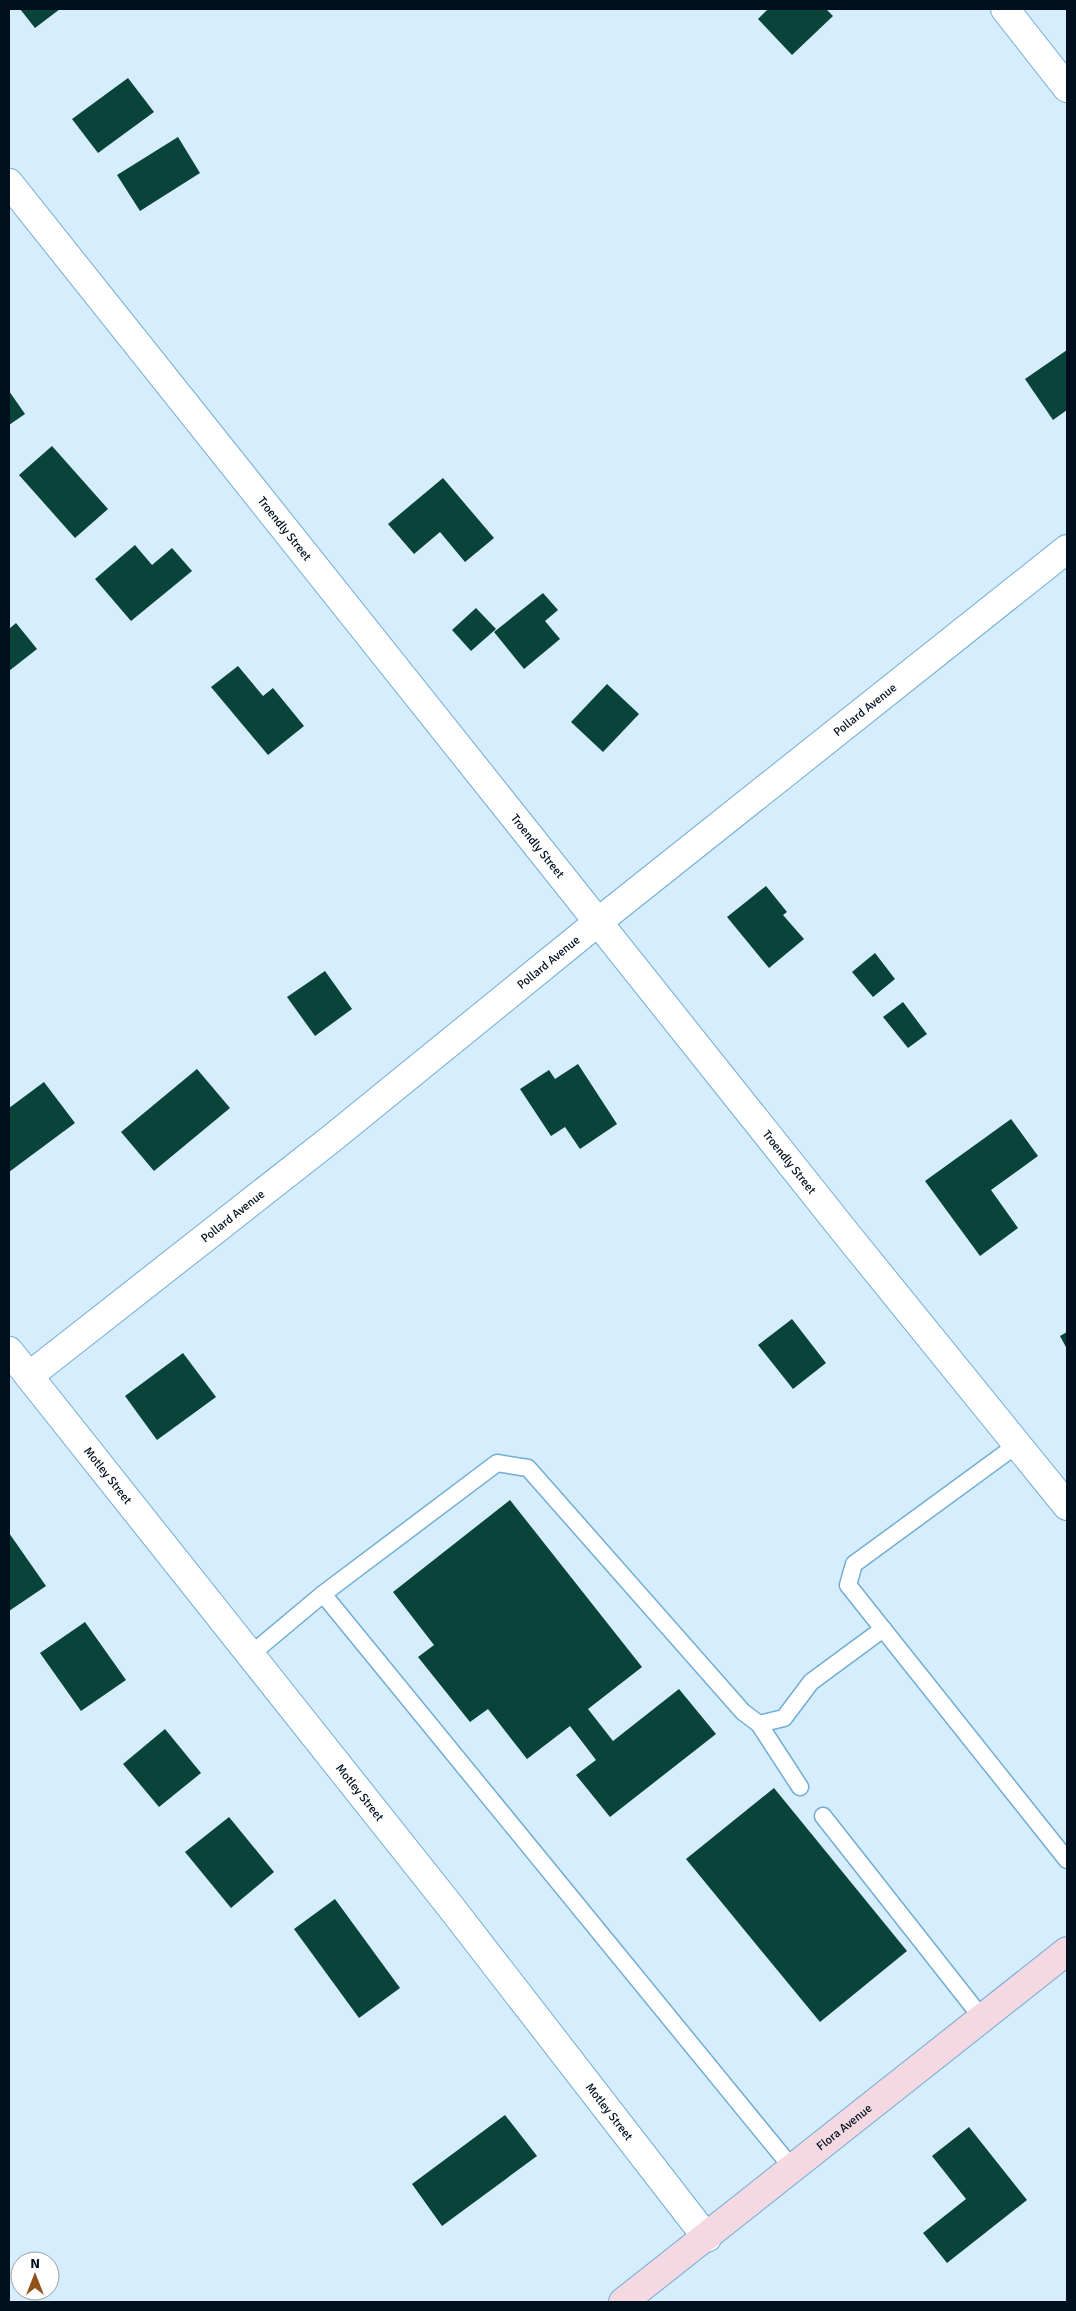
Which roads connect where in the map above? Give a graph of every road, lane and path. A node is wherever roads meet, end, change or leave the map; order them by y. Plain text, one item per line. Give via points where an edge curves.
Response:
1 (1005, 9) edge
2 (1067, 88) edge
3 (9, 183) edge
4 (1067, 549) edge
5 (598, 922) junction
6 (9, 1351) edge
7 (29, 1376) junction
8 (1018, 1444) junction
9 (1067, 1506) edge
10 (323, 1594) junction
11 (883, 1629) junction
12 (250, 1655) junction
13 (759, 1724) junction
14 (800, 1787) dead end
15 (823, 1816) dead end
16 (1067, 1860) edge
17 (1067, 1951) edge
18 (982, 2018) junction
19 (793, 2169) junction
20 (707, 2238) junction
21 (623, 2302) edge

1 - 2 street
3 - 5 street, Troendly Street
4 - 5 street, Pollard Avenue
5 - 7 street, Pollard Avenue via 331,1139
5 - 8 street, Troendly Street
6 - 7 street, Motley Street
7 - 12 street, Motley Street
8 - 9 street, Troendly Street
8 - 11 lane via 854,1564 848,1585
10 - 12 lane
10 - 13 lane via 497,1463 528,1468 743,1712
10 - 19 lane
11 - 13 lane via 811,1682 784,1718
11 - 16 lane
12 - 20 street, Motley Street via 450,1906
13 - 14 lane
15 - 18 lane
17 - 18 street, Flora Avenue
18 - 19 street, Flora Avenue
19 - 20 street, Flora Avenue
20 - 21 street, Flora Avenue

